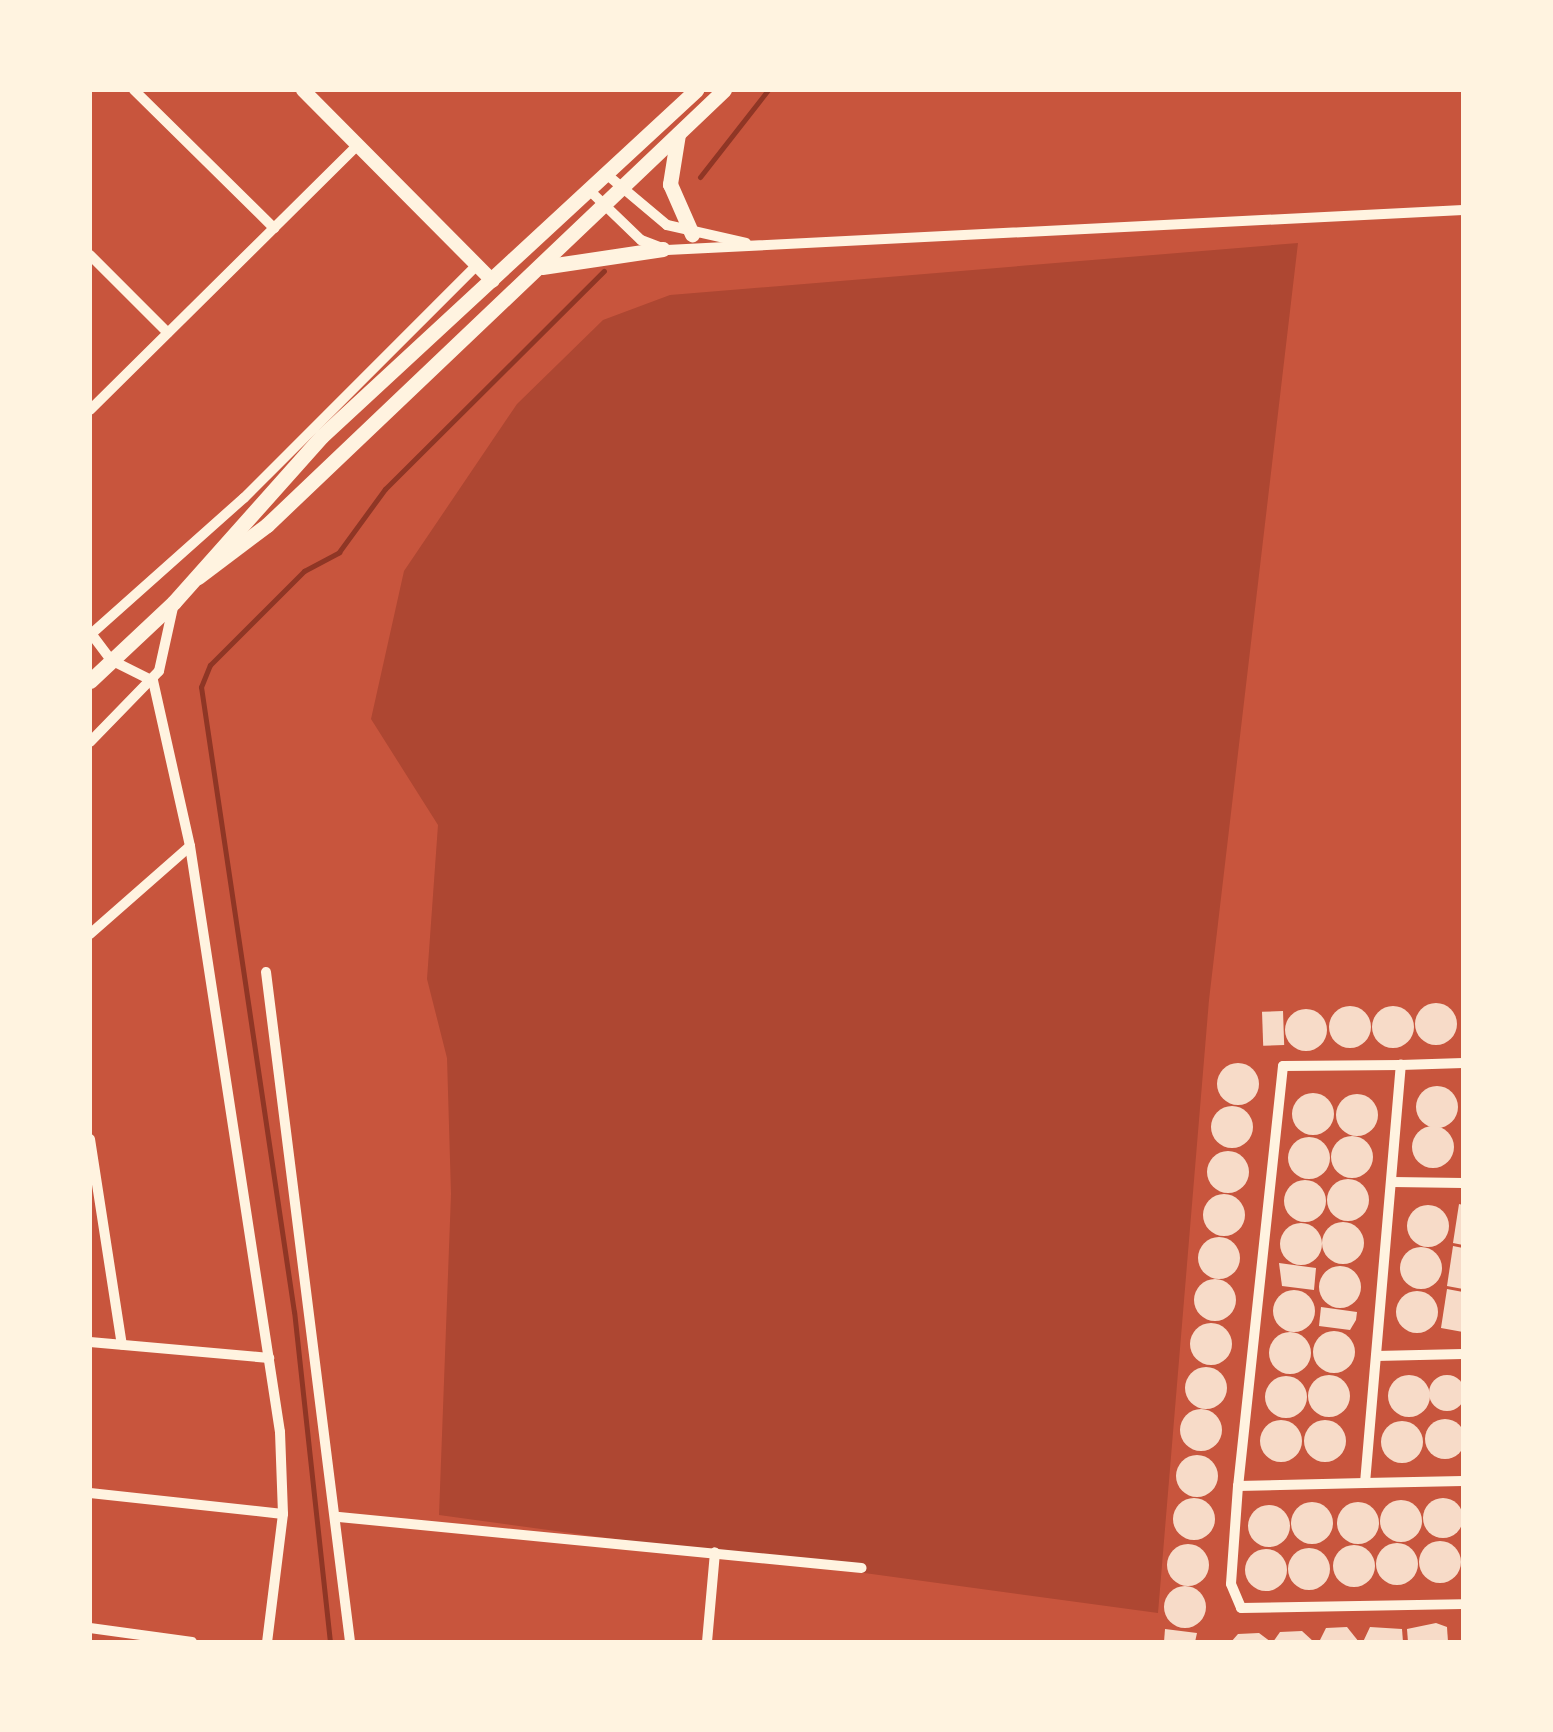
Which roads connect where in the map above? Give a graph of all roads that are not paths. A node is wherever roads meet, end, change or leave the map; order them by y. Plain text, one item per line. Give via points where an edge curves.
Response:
1 (134, 90) edge
2 (303, 90) edge
3 (696, 90) edge
4 (724, 90) edge
5 (678, 133) junction
6 (358, 145) junction
7 (606, 173) junction
8 (620, 188) junction
9 (588, 189) junction
10 (603, 204) junction
11 (1463, 210) edge
12 (274, 228) junction
13 (692, 234) junction
14 (766, 246) junction
15 (663, 250) junction
16 (90, 255) edge
17 (477, 265) junction
18 (534, 270) junction
19 (493, 280) junction
20 (168, 333) junction
21 (90, 410) edge
22 (198, 576) junction
23 (174, 602) junction
24 (91, 633) edge
25 (111, 660) junction
26 (90, 681) edge
27 (152, 681) junction
28 (90, 742) edge
29 (190, 846) junction
30 (90, 934) edge
31 (266, 972) dead end
32 (1463, 1063) edge
33 (1401, 1065) junction
34 (90, 1138) edge
35 (1392, 1182) junction
36 (1463, 1183) edge
37 (90, 1342) edge
38 (122, 1345) junction
39 (1463, 1354) edge
40 (1376, 1356) junction
41 (270, 1358) junction
42 (1463, 1480) edge
43 (1365, 1484) junction
44 (1238, 1486) junction
45 (90, 1493) edge
46 (283, 1514) junction
47 (339, 1516) junction
48 (715, 1552) junction
49 (862, 1568) dead end
50 (1463, 1604) edge
51 (90, 1628) edge
52 (192, 1642) edge
53 (266, 1642) edge
54 (350, 1642) edge
55 (707, 1642) edge

1 - 12 street
2 - 6 street
3 - 7 main road
4 - 5 main road
5 - 8 main road
5 - 13 main road via 670,184
6 - 12 street
6 - 17 street
7 - 8 street
7 - 9 main road
8 - 10 main road
8 - 13 street via 652,217
9 - 10 street
9 - 19 main road
10 - 15 street
10 - 18 main road
11 - 14 street
12 - 20 street
13 - 14 street
14 - 15 street
15 - 18 main road
16 - 20 street
17 - 19 street
17 - 24 street
18 - 22 main road via 234,555
19 - 22 main road via 322,436
20 - 21 street
22 - 23 main road
23 - 25 main road
23 - 27 street
24 - 25 street
25 - 26 main road
25 - 27 street
27 - 28 street
27 - 29 street
29 - 30 street
29 - 41 street
31 - 47 street
32 - 33 street
33 - 35 street
33 - 44 street via 1283,1066
34 - 38 street
35 - 36 street
35 - 40 street
37 - 38 street
38 - 41 street
39 - 40 street
40 - 43 street
41 - 46 street
42 - 43 street
43 - 44 street
44 - 50 street via 1231,1584 1241,1608
45 - 46 street
46 - 53 street
47 - 48 street
47 - 54 street
48 - 49 street
48 - 55 street
51 - 52 street

